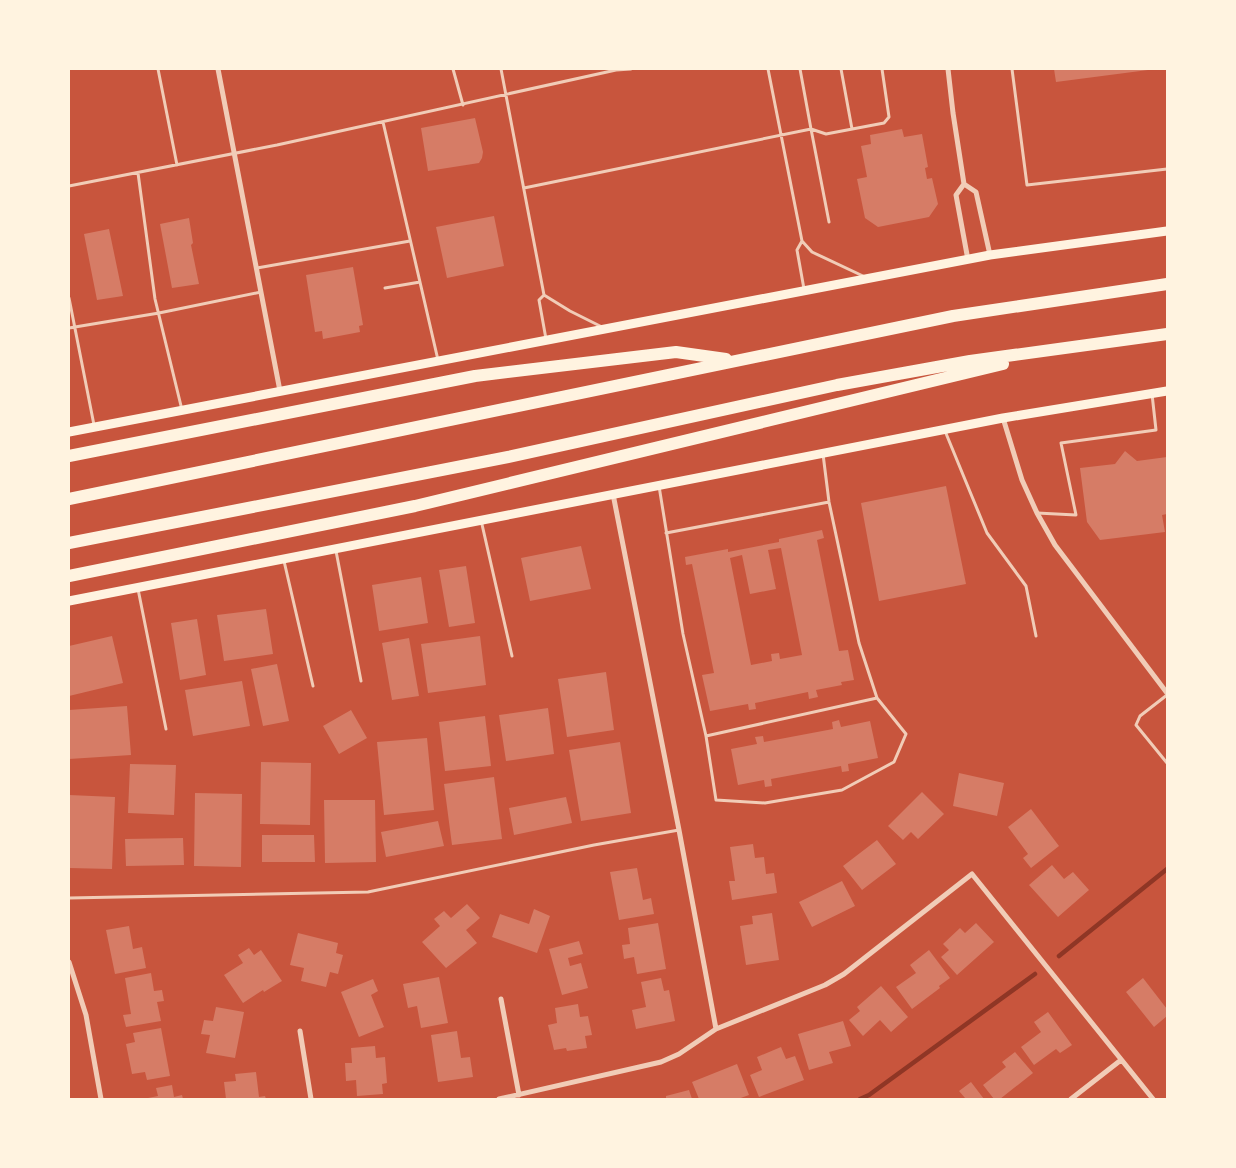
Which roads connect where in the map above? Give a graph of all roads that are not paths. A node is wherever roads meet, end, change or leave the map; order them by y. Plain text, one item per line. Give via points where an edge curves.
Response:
1 (158, 69) edge
2 (218, 69) edge
3 (453, 69) edge
4 (501, 69) edge
5 (631, 69) edge
6 (768, 69) edge
7 (800, 69) edge
8 (842, 69) edge
9 (882, 69) edge
10 (948, 69) edge
11 (1012, 69) edge
12 (506, 95) junction
13 (463, 105) junction
14 (383, 122) junction
15 (811, 129) junction
16 (852, 129) junction
17 (781, 135) junction
18 (235, 154) junction
19 (178, 165) junction
20 (1167, 168) edge
21 (138, 173) junction
22 (964, 184) junction
23 (69, 186) edge
24 (524, 188) junction
25 (829, 222) dead end
26 (1167, 232) edge
27 (410, 241) junction
28 (802, 241) junction
29 (990, 255) junction
30 (968, 260) junction
31 (256, 268) junction
32 (867, 278) junction
33 (420, 282) junction
34 (1167, 284) edge
35 (385, 288) dead end
36 (805, 290) junction
37 (261, 292) junction
38 (544, 295) junction
39 (69, 298) edge
40 (158, 313) junction
41 (74, 327) junction
42 (69, 328) edge
43 (604, 328) junction
44 (1167, 334) edge
45 (546, 340) junction
46 (1073, 347) junction
47 (438, 360) junction
48 (736, 361) junction
49 (280, 391) junction
50 (1167, 391) edge
51 (1152, 393) junction
52 (182, 410) junction
53 (1003, 418) junction
54 (94, 427) junction
55 (944, 430) junction
56 (69, 432) edge
57 (824, 454) junction
58 (69, 456) edge
59 (659, 485) junction
60 (613, 494) junction
61 (69, 499) edge
62 (830, 502) junction
63 (1037, 513) junction
64 (481, 520) junction
65 (666, 533) junction
66 (69, 543) edge
67 (336, 548) junction
68 (283, 558) junction
69 (69, 576) edge
70 (138, 588) junction
71 (69, 601) edge
72 (1036, 636) dead end
73 (512, 656) dead end
74 (361, 681) dead end
75 (313, 686) dead end
76 (1167, 694) edge
77 (877, 698) junction
78 (166, 729) dead end
79 (706, 736) junction
80 (1167, 763) edge
81 (679, 830) junction
82 (69, 898) edge
83 (69, 962) edge
84 (501, 999) dead end
85 (716, 1029) junction
86 (300, 1031) dead end
87 (1121, 1060) junction
88 (519, 1095) junction
89 (101, 1099) edge
90 (311, 1099) edge
91 (499, 1099) edge
92 (1071, 1099) edge
93 (1153, 1099) edge

1 - 19 lane
2 - 18 street
3 - 13 lane
4 - 12 lane
5 - 12 lane
6 - 17 lane
7 - 15 lane
8 - 16 lane
9 - 16 lane via 888,121
10 - 22 street
11 - 20 lane via 1027,185
12 - 13 lane
12 - 24 lane
13 - 14 lane
14 - 18 lane
14 - 27 lane
15 - 16 lane via 826,134
15 - 17 lane
15 - 25 lane
17 - 24 lane
17 - 28 lane
18 - 19 lane
18 - 31 street
19 - 21 lane
21 - 23 lane
21 - 40 lane
22 - 29 street via 976,192
22 - 30 street via 956,195
24 - 38 lane
26 - 29 main road
27 - 31 lane
27 - 33 lane
28 - 32 lane via 812,252
28 - 36 lane via 798,250
29 - 30 main road
30 - 32 main road
31 - 37 street
32 - 36 main road
33 - 35 lane
33 - 47 lane
34 - 48 highway via 953,316
36 - 43 main road
37 - 40 lane
37 - 49 street
38 - 43 lane
38 - 45 lane via 539,300
39 - 41 lane
40 - 41 lane
40 - 52 lane
41 - 42 lane
41 - 54 lane
43 - 45 main road
44 - 46 highway
45 - 47 main road
46 - 66 highway via 970,361 837,385 508,457
46 - 69 highway via 415,506
47 - 49 main road
48 - 58 highway via 676,352 475,376
48 - 61 highway
49 - 52 main road
50 - 51 main road
51 - 53 main road
51 - 63 lane via 1156,430 1061,443 1076,515
52 - 54 main road
53 - 55 main road
53 - 63 street via 1022,480
54 - 56 main road
55 - 57 main road
55 - 72 lane via 988,533 1026,586
57 - 59 main road
57 - 62 lane
59 - 60 main road
59 - 65 lane
60 - 64 main road
60 - 81 street
62 - 65 lane
62 - 77 lane via 859,643
63 - 76 street via 1076,575
64 - 67 main road
64 - 73 lane
65 - 79 lane via 683,634
67 - 68 main road
67 - 74 lane
68 - 70 main road
68 - 75 lane
70 - 71 main road
70 - 78 lane
76 - 80 lane via 1140,716 1136,725
77 - 79 lane
77 - 79 lane via 906,734 894,762 842,790 765,803 716,800
81 - 82 lane via 368,892
81 - 85 street
83 - 89 street via 86,1015
84 - 88 street
85 - 87 street via 825,985 844,974 972,874
85 - 88 street via 661,1062
86 - 90 street
87 - 92 street
87 - 93 street
88 - 91 street

